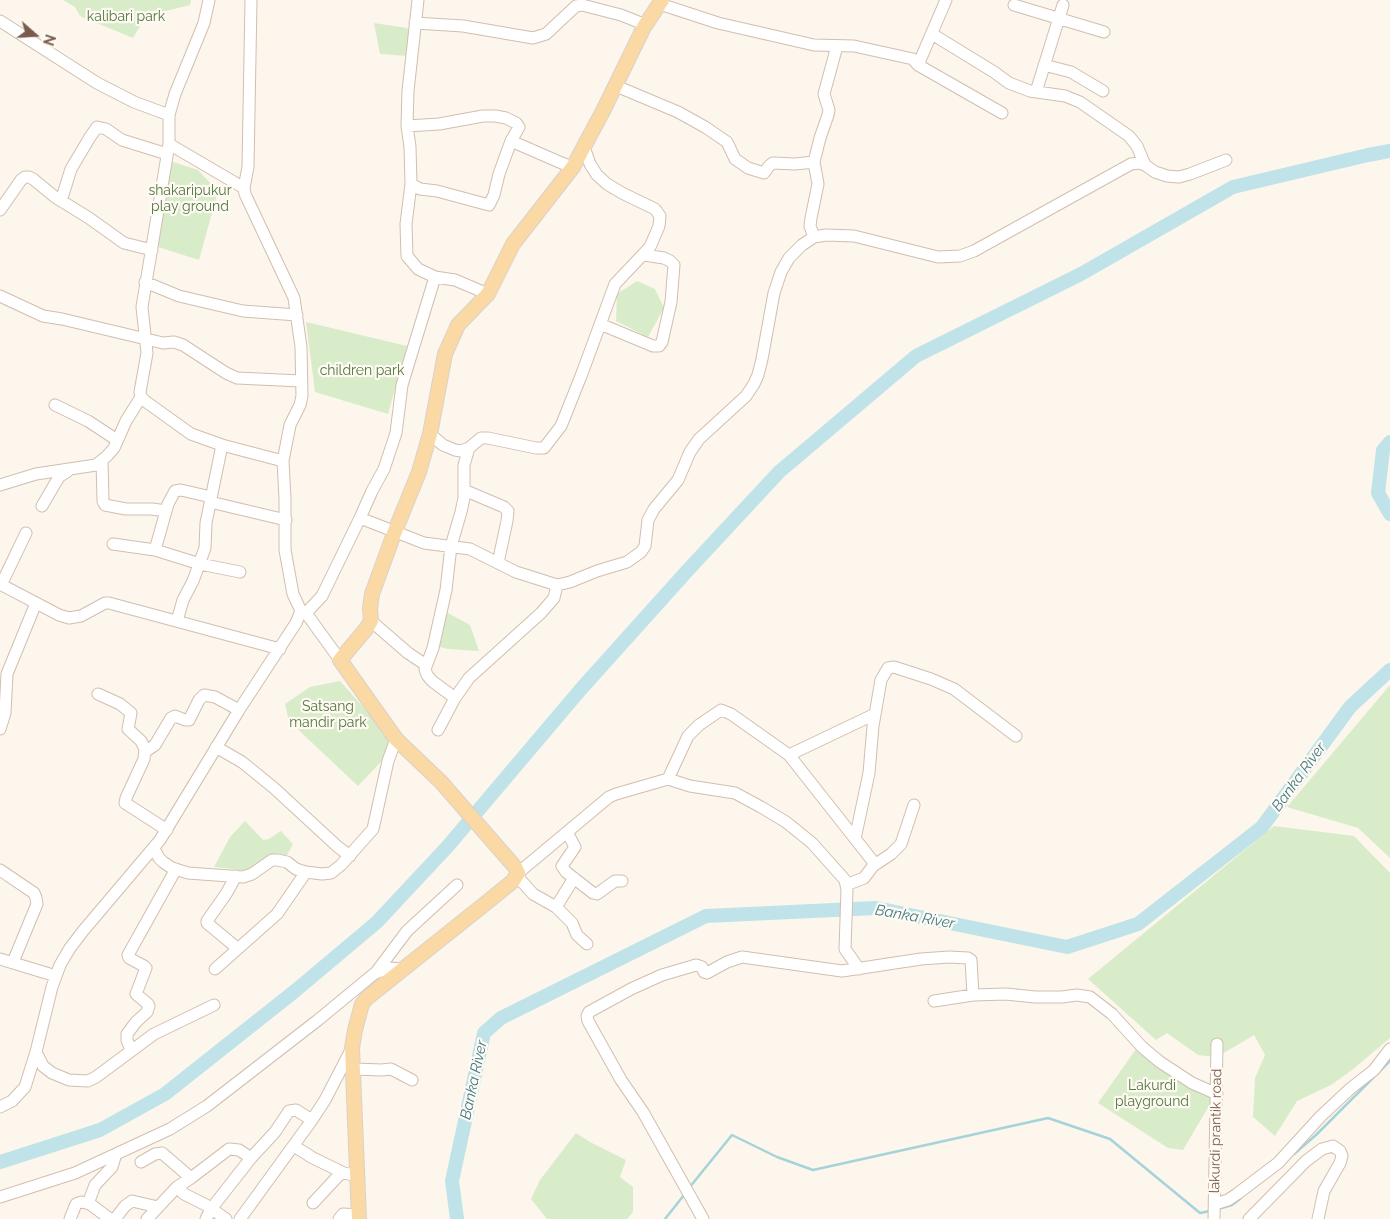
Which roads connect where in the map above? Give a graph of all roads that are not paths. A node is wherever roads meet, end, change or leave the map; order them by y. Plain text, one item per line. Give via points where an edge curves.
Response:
1 (209, 0) edge
2 (251, 0) edge
3 (418, 0) edge
4 (946, 0) edge
5 (661, 2) edge
6 (1014, 5) dead end
7 (1063, 5) dead end
8 (1059, 19) junction
9 (0, 21) edge
10 (415, 23) junction
11 (646, 25) junction
12 (1104, 32) dead end
13 (932, 34) junction
14 (837, 46) junction
15 (918, 64) junction
16 (1044, 65) junction
17 (616, 86) junction
18 (1103, 91) dead end
19 (1036, 92) junction
20 (1002, 112) dead end
21 (169, 115) junction
22 (406, 126) junction
23 (511, 141) junction
24 (584, 147) junction
25 (168, 149) junction
26 (1226, 160) dead end
27 (814, 162) junction
28 (1146, 165) junction
29 (573, 167) junction
30 (411, 184) junction
31 (244, 188) junction
32 (61, 201) junction
33 (0, 210) edge
34 (814, 237) junction
35 (152, 250) junction
36 (644, 255) junction
37 (435, 277) junction
38 (145, 282) junction
39 (488, 294) junction
40 (0, 296) edge
41 (298, 314) junction
42 (600, 324) junction
43 (145, 339) junction
44 (301, 381) junction
45 (141, 397) junction
46 (55, 405) dead end
47 (430, 434) junction
48 (117, 440) junction
49 (222, 445) junction
50 (469, 448) junction
51 (102, 460) junction
52 (283, 461) junction
53 (70, 470) junction
54 (0, 484) edge
55 (464, 490) junction
56 (210, 500) junction
57 (42, 506) dead end
58 (166, 511) junction
59 (360, 518) junction
60 (286, 520) junction
61 (395, 531) junction
62 (26, 532) dead end
63 (113, 544) dead end
64 (451, 546) junction
65 (155, 550) junction
66 (498, 563) junction
67 (200, 564) junction
68 (240, 572) dead end
69 (1, 584) edge
70 (557, 585) junction
71 (36, 603) junction
72 (303, 612) junction
73 (177, 621) junction
74 (371, 622) junction
75 (280, 649) junction
76 (340, 660) junction
77 (426, 665) junction
78 (98, 694) dead end
79 (455, 698) junction
80 (239, 710) junction
81 (876, 714) junction
82 (0, 730) edge
83 (438, 730) dead end
84 (1016, 736) dead end
85 (396, 738) junction
86 (216, 748) junction
87 (146, 751) junction
88 (789, 755) junction
89 (671, 775) junction
90 (914, 804) dead end
91 (167, 830) junction
92 (567, 832) junction
93 (855, 839) junction
94 (154, 849) junction
95 (350, 856) junction
96 (875, 864) junction
97 (176, 869) junction
98 (0, 870) edge
99 (306, 872) junction
100 (517, 874) junction
101 (236, 876) junction
102 (574, 878) junction
103 (622, 882) dead end
104 (457, 885) dead end
105 (848, 886) junction
106 (556, 907) junction
107 (587, 944) dead end
108 (237, 948) junction
109 (0, 959) edge
110 (13, 962) junction
111 (215, 969) dead end
112 (402, 969) junction
113 (859, 969) junction
114 (376, 973) junction
115 (56, 976) junction
116 (973, 995) junction
117 (934, 1001) dead end
118 (214, 1005) dead end
119 (1217, 1044) dead end
120 (352, 1048) junction
121 (1390, 1049) edge
122 (131, 1050) junction
123 (36, 1052) junction
124 (353, 1069) junction
125 (412, 1080) dead end
126 (1218, 1094) junction
127 (0, 1107) edge
128 (312, 1120) junction
129 (294, 1146) junction
130 (1305, 1149) junction
131 (116, 1154) junction
132 (251, 1158) junction
133 (141, 1162) dead end
134 (351, 1174) junction
135 (191, 1178) junction
136 (177, 1187) junction
137 (0, 1197) edge
138 (313, 1203) dead end
139 (90, 1204) junction
140 (158, 1207) junction
141 (1215, 1210) edge
142 (208, 1214) edge
143 (359, 1217) edge
144 (70, 1219) edge
145 (109, 1219) edge
146 (148, 1219) edge
147 (226, 1219) edge
148 (241, 1219) edge
149 (340, 1219) edge
150 (703, 1219) edge
151 (1249, 1219) edge
152 (1318, 1219) edge

1 - 21 street via 204,23
2 - 31 street via 248,167
3 - 10 street
4 - 13 street
5 - 11 main road
5 - 14 street via 718,23 814,45
6 - 8 street
7 - 8 street
8 - 12 street
8 - 16 street
9 - 21 street via 97,83
10 - 11 street via 463,26 533,38 546,34 576,6 582,5
10 - 22 street
11 - 17 main road
13 - 15 street
13 - 19 street via 1009,83
14 - 15 street via 854,46 913,59
14 - 27 street via 824,94 829,110
15 - 20 street
16 - 18 street via 1071,72
16 - 19 street
17 - 24 main road
17 - 27 street via 705,127 727,142 735,159 748,168 764,173 776,162
19 - 28 street via 1065,96 1080,102 1129,136
21 - 25 street
22 - 23 street via 495,116 506,118 519,127
22 - 30 street
23 - 29 street
23 - 30 street via 489,205
24 - 29 main road
24 - 36 street via 590,164 602,180 655,209 660,216 656,235
25 - 31 street
25 - 32 street via 122,140 106,129 97,128 71,169
25 - 35 street
26 - 28 street via 1179,176 1167,176
27 - 34 street via 818,184 810,218
28 - 34 street via 1131,164 1119,169 960,256 938,257 854,236
29 - 39 main road via 514,244
30 - 37 street via 406,224 407,256 418,269
31 - 41 street via 294,298
32 - 33 street via 33,179 25,177
32 - 35 street via 124,243
34 - 70 street via 789,258 781,272 754,384 690,452 678,480 648,520 647,539 641,552 627,562
35 - 38 street
36 - 42 street via 614,284
36 - 42 street via 664,258 674,265 671,302 662,342 653,346
37 - 39 street via 455,280
37 - 59 street via 402,385 396,433 384,469
38 - 41 street via 179,296 243,311
38 - 43 street via 142,307
39 - 47 main road via 458,325 445,354
40 - 43 street via 42,316
41 - 44 street via 302,347
42 - 50 street via 561,426 544,448 488,438 482,438
43 - 44 street via 183,345 237,378
43 - 45 street via 147,353 140,381
44 - 52 street via 300,405 290,425
45 - 48 street
45 - 49 street via 191,434
46 - 48 street
47 - 50 street via 455,450
47 - 61 main road via 419,472
48 - 51 street
49 - 52 street
49 - 56 street
50 - 55 street via 464,465
51 - 53 street via 96,465
51 - 58 street via 105,504 126,509
52 - 60 street
53 - 54 street via 36,474
53 - 57 street via 60,476
55 - 64 street
55 - 66 street via 508,511
56 - 58 street via 177,490
56 - 60 street
56 - 67 street
58 - 65 street
59 - 61 street
59 - 72 street via 322,596
60 - 72 street via 290,579 293,594
61 - 64 street via 424,543
61 - 74 main road via 372,594
62 - 69 street
63 - 65 street
64 - 66 street via 470,549
64 - 77 street via 446,590
65 - 67 street
66 - 70 street
67 - 68 street
67 - 73 street
69 - 71 street
70 - 79 street via 552,600 474,672
71 - 73 street via 69,618 109,603
71 - 82 street via 7,674 5,712
72 - 75 street
72 - 76 street
73 - 75 street
74 - 76 main road
74 - 77 street
75 - 80 street
76 - 85 main road
77 - 79 street via 427,675
78 - 87 street via 131,713 128,729
79 - 83 street
80 - 86 street
80 - 87 street via 204,695 189,720 171,718 155,744
81 - 84 street via 883,674 894,666 954,689
81 - 88 street
81 - 93 street via 869,773
85 - 95 street via 374,829
85 - 100 main road via 441,782 515,867
86 - 91 street
86 - 95 street via 242,762
87 - 91 street via 126,803
88 - 89 street via 721,710 692,731
88 - 93 street
89 - 92 street via 608,798
89 - 105 street via 690,786 735,793 786,822 812,843
90 - 96 street via 900,844
91 - 94 street
92 - 100 street
92 - 102 street via 575,847 562,866
93 - 96 street
94 - 97 street via 159,858
94 - 115 street via 83,930
95 - 99 street via 331,873
96 - 105 street via 864,878
97 - 101 street via 188,873
97 - 122 street via 128,955 146,968 136,994 149,1006 127,1034
98 - 110 street via 34,893 37,904
99 - 101 street via 287,862 272,860 252,874
99 - 108 street via 277,914
100 - 106 street via 533,894
100 - 112 main road via 491,899
101 - 108 street via 207,921
102 - 103 street via 597,894 615,881
102 - 106 street
104 - 114 street via 407,931
105 - 113 street via 846,949
106 - 107 street via 572,922 577,935
108 - 111 street
109 - 110 street
110 - 115 street
112 - 114 street via 389,968
112 - 120 main road via 362,1004
113 - 116 street via 921,959 968,958 971,960
113 - 150 street via 830,970 742,957 707,973 696,965 662,975 589,1012 588,1021 620,1080 643,1112
114 - 131 street via 207,1106 170,1129
115 - 123 street
116 - 117 street
116 - 126 street via 1090,997 1112,1014 1160,1062
118 - 122 street via 154,1034
119 - 126 street, lakurdi prantik road
120 - 124 main road
120 - 128 street
121 - 130 street via 1374,1070 1321,1116
122 - 123 street via 88,1081 70,1080 48,1070
123 - 127 street via 25,1087 12,1101
124 - 125 street via 391,1069
124 - 134 main road
126 - 141 street, lakurdi prantik road
128 - 129 street
128 - 132 street via 296,1110 289,1110 275,1132
129 - 134 street
129 - 148 street
130 - 141 street via 1278,1163
130 - 151 street
130 - 152 street via 1333,1146 1342,1156 1324,1192
131 - 137 street via 75,1172
131 - 139 street via 112,1167 95,1185
132 - 135 street via 229,1148
132 - 142 street
133 - 135 street via 162,1153
134 - 138 street via 339,1175
134 - 143 main road
135 - 136 street
136 - 140 street
136 - 142 street
139 - 144 street via 76,1204
139 - 145 street
140 - 145 street via 132,1201
140 - 146 street
142 - 147 street
143 - 149 street via 343,1214

